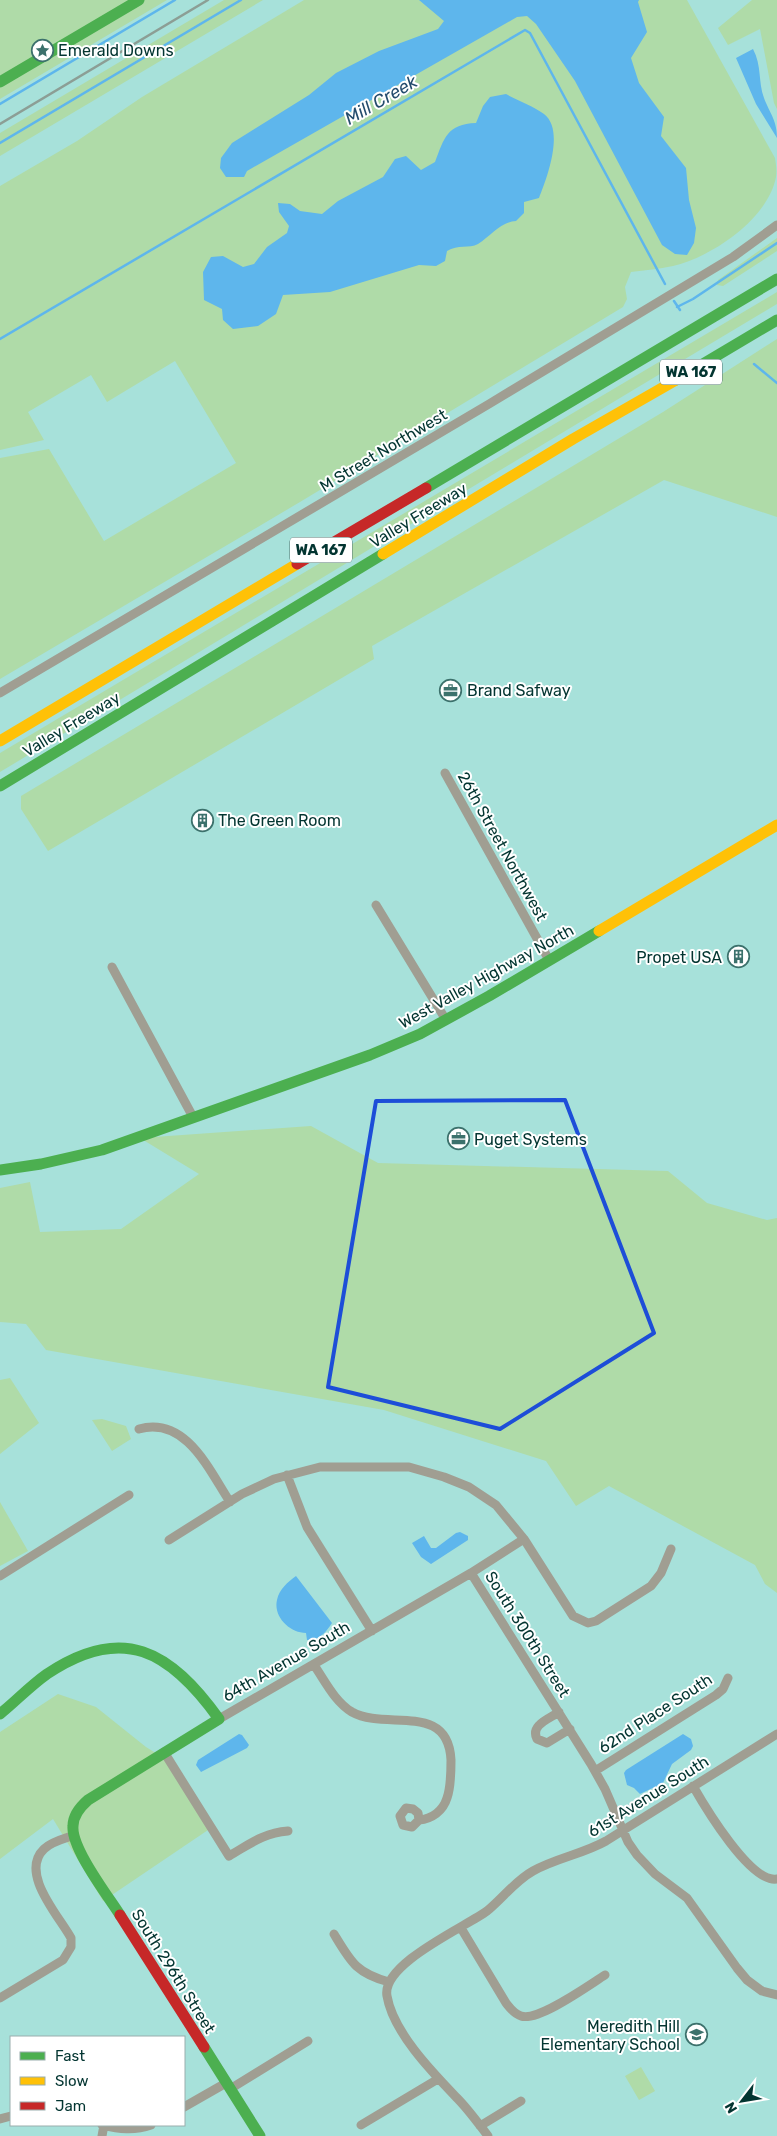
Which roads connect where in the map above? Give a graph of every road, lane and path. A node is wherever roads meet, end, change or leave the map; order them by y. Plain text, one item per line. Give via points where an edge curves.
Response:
1 (139, 0) edge
2 (0, 82) edge
3 (777, 225) edge
4 (777, 272) edge
5 (777, 279) edge
6 (777, 320) edge
7 (642, 359) junction
8 (0, 693) edge
9 (0, 741) edge
10 (446, 773) dead end
11 (0, 786) edge
12 (777, 825) edge
13 (376, 905) dead end
14 (548, 960) junction
15 (112, 967) dead end
16 (446, 1020) junction
17 (193, 1117) junction
18 (0, 1170) edge
19 (139, 1429) dead end
20 (287, 1475) junction
21 (129, 1495) dead end
22 (230, 1502) junction
23 (524, 1539) junction
24 (168, 1540) dead end
25 (671, 1549) dead end
26 (471, 1572) junction
27 (0, 1576) edge
28 (372, 1631) junction
29 (314, 1664) junction
30 (728, 1678) dead end
31 (559, 1712) junction
32 (0, 1714) edge
33 (219, 1719) junction
34 (570, 1728) junction
35 (777, 1734) edge
36 (164, 1752) junction
37 (595, 1770) junction
38 (693, 1786) junction
39 (72, 1820) joint
40 (419, 1820) dead end
41 (288, 1831) dead end
42 (623, 1831) junction
43 (72, 1836) junction
44 (775, 1879) edge
45 (461, 1928) junction
46 (334, 1934) dead end
47 (605, 1975) dead end
48 (389, 1982) junction
49 (777, 1996) edge
50 (0, 1998) edge
51 (308, 2041) dead end
52 (438, 2079) junction
53 (228, 2086) junction
54 (521, 2101) dead end
55 (185, 2107) edge
56 (361, 2124) dead end
57 (108, 2126) edge
58 (148, 2126) edge
59 (480, 2126) junction
60 (260, 2136) edge
61 (488, 2136) edge

1 - 2 main road
3 - 8 street, M Street Northwest via 733,257 489,404
4 - 7 main road
5 - 7 main road, Valley Freeway / WA 167
6 - 11 main road, Valley Freeway / WA 167 via 573,439
7 - 9 main road, Valley Freeway / WA 167
10 - 14 street, 26th Street Northwest
12 - 14 main road, West Valley Highway North
13 - 16 street
14 - 16 main road, West Valley Highway North
15 - 17 street
16 - 17 main road, West Valley Highway North via 370,1055
17 - 18 main road, West Valley Highway North via 102,1150
19 - 22 street via 158,1427 188,1440
20 - 22 street
20 - 23 street via 320,1466 410,1466 469,1487 496,1505
20 - 28 street via 307,1527
21 - 27 street
22 - 24 street
23 - 25 street via 574,1616 588,1624 651,1586 661,1574
23 - 26 street, 64th Avenue South
26 - 28 street, 64th Avenue South
26 - 31 street, South 300th Street
28 - 29 street, 64th Avenue South
29 - 33 street, 64th Avenue South
29 - 40 street via 339,1701 353,1713 372,1719 423,1722 437,1729 445,1738 451,1758 447,1798 438,1813
30 - 37 street, 62nd Place South via 716,1695
31 - 34 street, South 300th Street
31 - 34 street, South 300th Street via 537,1727 537,1739 547,1743
32 - 33 main road via 46,1674 74,1659 90,1652 138,1648 171,1664 198,1689
33 - 36 main road, 64th Avenue South
34 - 37 street, South 300th Street
35 - 38 street, 61st Avenue South
36 - 39 main road, 64th Avenue South via 94,1796 79,1808
36 - 41 street via 229,1856 271,1832
37 - 42 street, South 300th Street
38 - 42 street, 61st Avenue South
38 - 44 street via 723,1835 763,1877
39 - 43 main road, South 296th Street
42 - 45 street, 61st Avenue South via 594,1848 532,1871 489,1909
42 - 49 street, South 300th Street via 651,1871 687,1898 742,1975 762,1990
43 - 50 street via 43,1849 36,1876 38,1887 71,1938 71,1947 63,1960
43 - 53 main road, South 296th Street
45 - 47 street via 506,2003 519,2016 540,2013
45 - 48 street, 61st Avenue South via 405,1963
46 - 48 street via 360,1970
48 - 52 street via 386,1989 392,2011 406,2037
51 - 53 street
52 - 56 street
52 - 59 street
53 - 55 street
53 - 60 main road, South 296th Street
54 - 59 street
57 - 58 street via 138,2130
59 - 61 street

